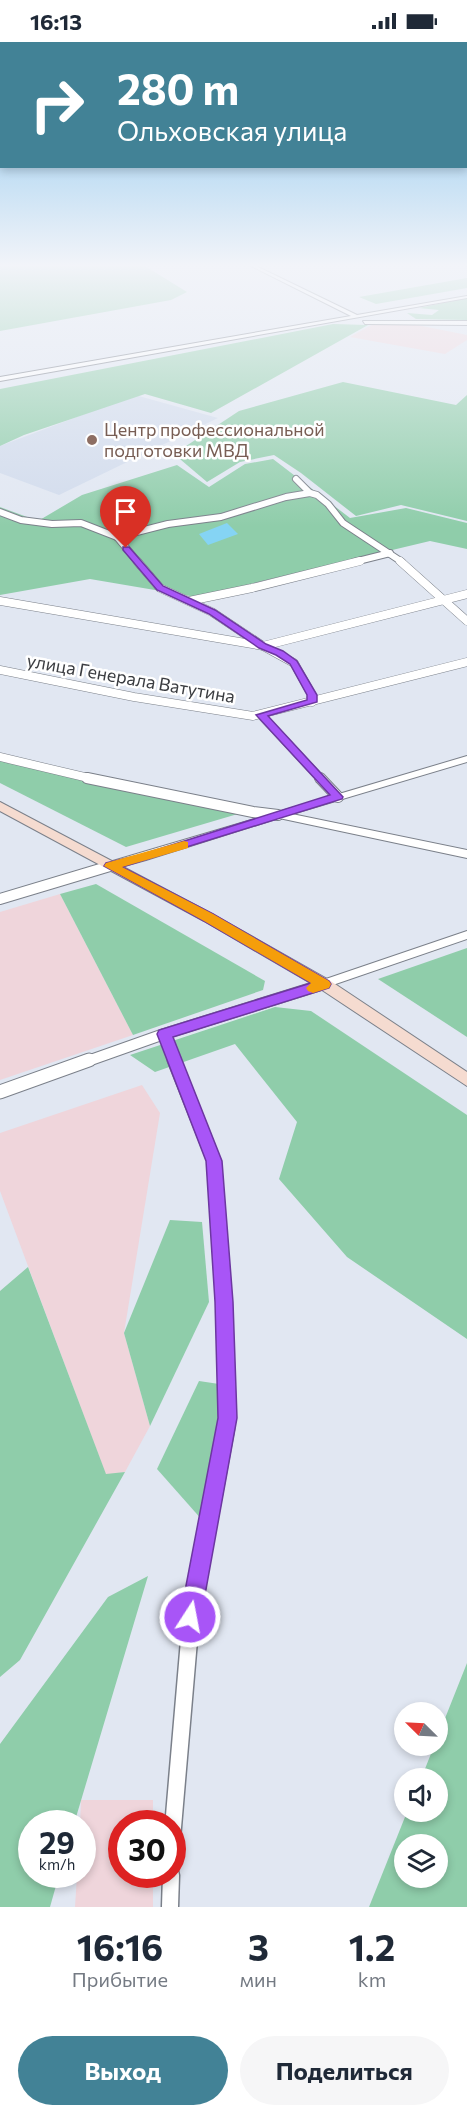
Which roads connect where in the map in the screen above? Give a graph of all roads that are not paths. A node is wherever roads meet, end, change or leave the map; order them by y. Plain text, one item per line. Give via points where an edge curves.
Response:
1 (155, 353) edge
2 (0, 379) edge
3 (296, 479) dead end
4 (310, 493) junction
5 (0, 512) edge
6 (117, 537) junction
7 (390, 554) junction
8 (467, 594) edge
9 (444, 600) junction
10 (0, 601) edge
11 (189, 601) junction
12 (467, 621) edge
13 (263, 646) junction
14 (467, 663) edge
15 (0, 670) edge
16 (312, 702) junction
17 (261, 715) junction
18 (0, 757) edge
19 (467, 759) edge
20 (338, 797) junction
21 (0, 806) edge
22 (278, 815) junction
23 (467, 855) edge
24 (110, 866) junction
25 (0, 899) edge
26 (467, 935) edge
27 (324, 984) junction
28 (165, 1034) junction
29 (467, 1080) edge
30 (0, 1092) edge
31 (174, 1810) edge
32 (171, 1888) edge
33 (170, 1907) edge

1 - 2 street
3 - 4 street
4 - 6 street via 221,517 168,524
4 - 7 street via 327,504 343,523
5 - 6 street via 21,520 81,524
6 - 11 street via 160,588
7 - 9 street
7 - 11 street
8 - 9 street
9 - 12 street
9 - 13 street
10 - 13 street
11 - 13 street
13 - 16 street via 294,663
14 - 16 street, улица Генерала Ватутина
15 - 17 street, улица Генерала Ватутина via 134,698
16 - 17 street, улица Генерала Ватутина
17 - 20 street
18 - 22 street
19 - 20 street
20 - 22 street
21 - 24 main road
22 - 23 street
22 - 24 street
24 - 25 street
24 - 27 main road
26 - 27 street
27 - 28 street
27 - 29 main road
28 - 30 street
28 - 31 street via 214,1161 228,1418 190,1617
32 - 33 street

